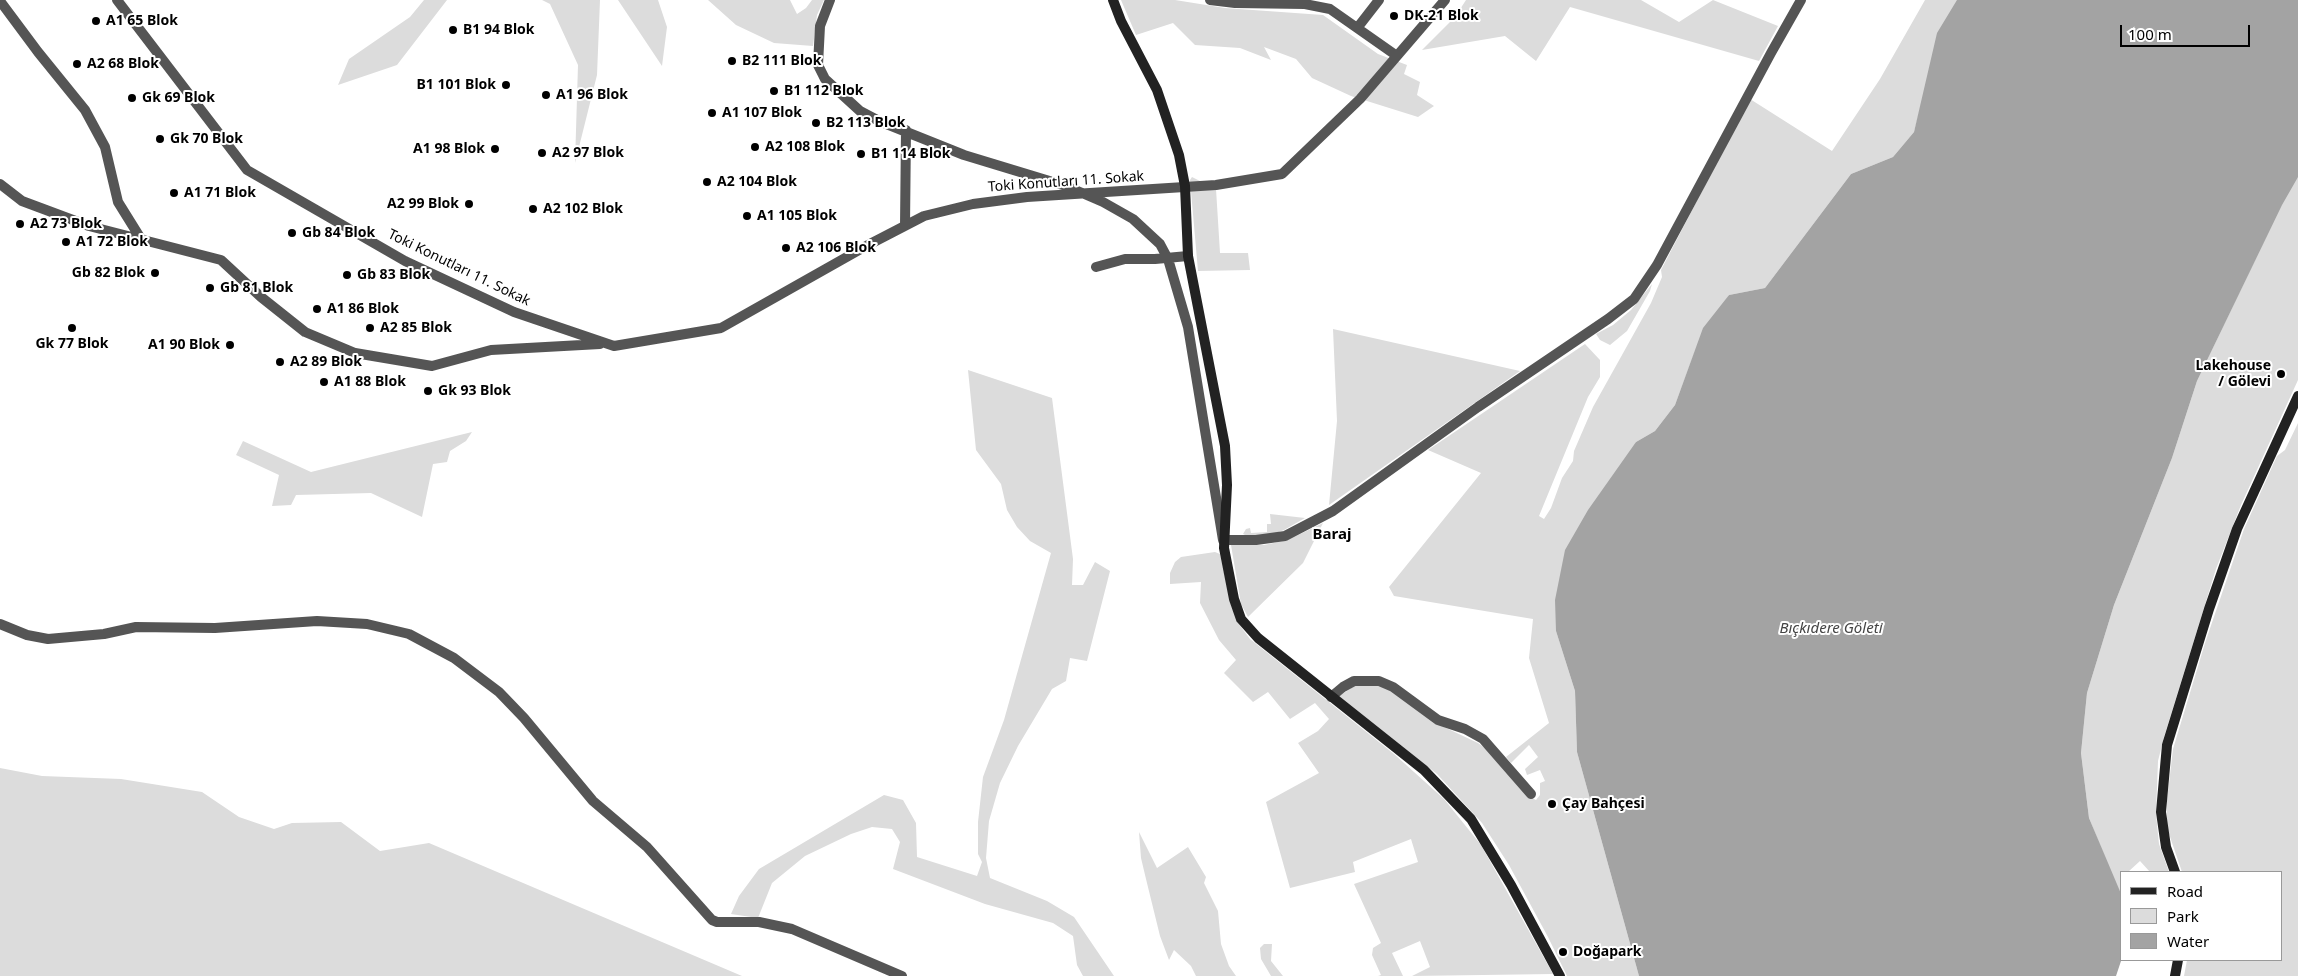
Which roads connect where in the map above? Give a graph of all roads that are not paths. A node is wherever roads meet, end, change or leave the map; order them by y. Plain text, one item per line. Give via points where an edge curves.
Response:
1 (117, 0) edge
2 (830, 0) edge
3 (1113, 0) edge
4 (1211, 0) edge
5 (1378, 0) edge
6 (1445, 0) edge
7 (1801, 0) edge
8 (0, 1) edge
9 (1317, 3) edge
10 (1358, 27) junction
11 (1397, 56) junction
12 (906, 130) junction
13 (0, 184) edge
14 (1185, 186) junction
15 (1084, 194) junction
16 (905, 226) junction
17 (141, 239) junction
18 (1188, 256) junction
19 (1168, 259) junction
20 (1096, 267) dead end
21 (606, 344) junction
22 (2298, 396) edge
23 (1223, 540) junction
24 (0, 624) edge
25 (1331, 697) junction
26 (1531, 794) dead end
27 (2175, 871) edge
28 (2178, 961) edge
29 (902, 976) edge
30 (1560, 976) edge
31 (2175, 976) edge

1 - 21 street, Toki Konutları 11. Sokak via 247,170 405,261 514,312
2 - 12 street via 820,26 817,48 818,65 825,78 860,111
3 - 14 street via 1164,107
4 - 9 street
5 - 10 street
6 - 11 street, Toki Konutları 11. Sokak
7 - 23 street via 1657,265 1634,299 1333,511 1278,538
8 - 17 street via 85,110 105,147 118,202
9 - 10 street
10 - 11 street
11 - 14 street, Toki Konutları 11. Sokak via 1360,99 1282,174 1216,185
12 - 15 street via 964,155
12 - 16 street
13 - 17 street via 22,201 89,226
14 - 15 street, Toki Konutları 11. Sokak
14 - 18 street
15 - 16 street, Toki Konutları 11. Sokak via 973,204 924,216
15 - 19 street via 1133,219 1160,244
16 - 21 street, Toki Konutları 11. Sokak via 721,328 614,346
17 - 21 street via 220,260 305,332 355,353 432,366 491,350
18 - 19 street
18 - 23 street via 1225,446 1227,485
19 - 20 street via 1125,259
19 - 23 street via 1181,298 1196,364
22 - 27 street via 2231,544 2167,745 2161,812 2166,847
23 - 25 street via 1227,572 1241,618 1258,638
24 - 29 street via 48,639 104,634 136,627 216,628 317,621 366,624 410,634 454,658 499,692 593,801 647,847 712,920 759,922 792,928
25 - 26 street via 1354,681 1379,681 1393,687 1438,720 1482,739
25 - 30 street via 1424,770 1471,819
28 - 31 street

